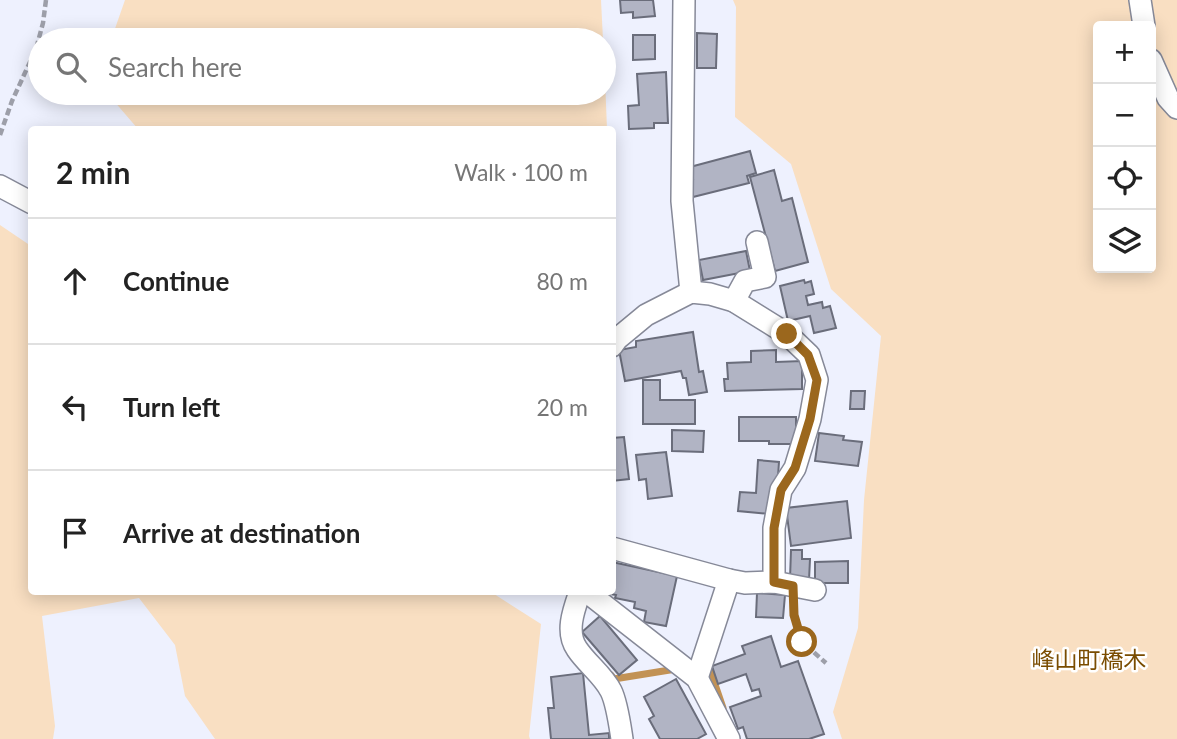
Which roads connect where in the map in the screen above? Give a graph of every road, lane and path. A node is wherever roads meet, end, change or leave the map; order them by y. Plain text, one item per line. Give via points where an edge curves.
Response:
1 (46, 0) edge
2 (684, 0) edge
3 (1140, 0) edge
4 (1143, 21) edge
5 (42, 28) edge
6 (28, 67) edge
7 (1156, 71) edge
8 (1177, 107) edge
9 (0, 135) edge
10 (0, 186) edge
11 (28, 201) edge
12 (757, 242) dead end
13 (691, 292) junction
14 (734, 301) junction
15 (616, 340) edge
16 (616, 549) edge
17 (729, 580) junction
18 (783, 584) junction
19 (815, 590) dead end
20 (579, 595) edge
21 (591, 595) edge
22 (826, 663) dead end
23 (697, 678) junction
24 (622, 739) edge
25 (729, 739) edge

1 - 5 path
2 - 13 street via 681,201
3 - 4 street
6 - 9 path
7 - 8 street
10 - 11 street
12 - 14 street via 765,277 746,281
13 - 14 street
13 - 15 street via 646,315
14 - 18 street via 787,334 808,355 817,380 810,419 795,468 781,490 774,528
16 - 17 street
17 - 18 street
17 - 23 street
18 - 19 street
18 - 22 path via 802,642
20 - 24 street via 573,612 576,648 612,693
21 - 23 street
23 - 25 street

